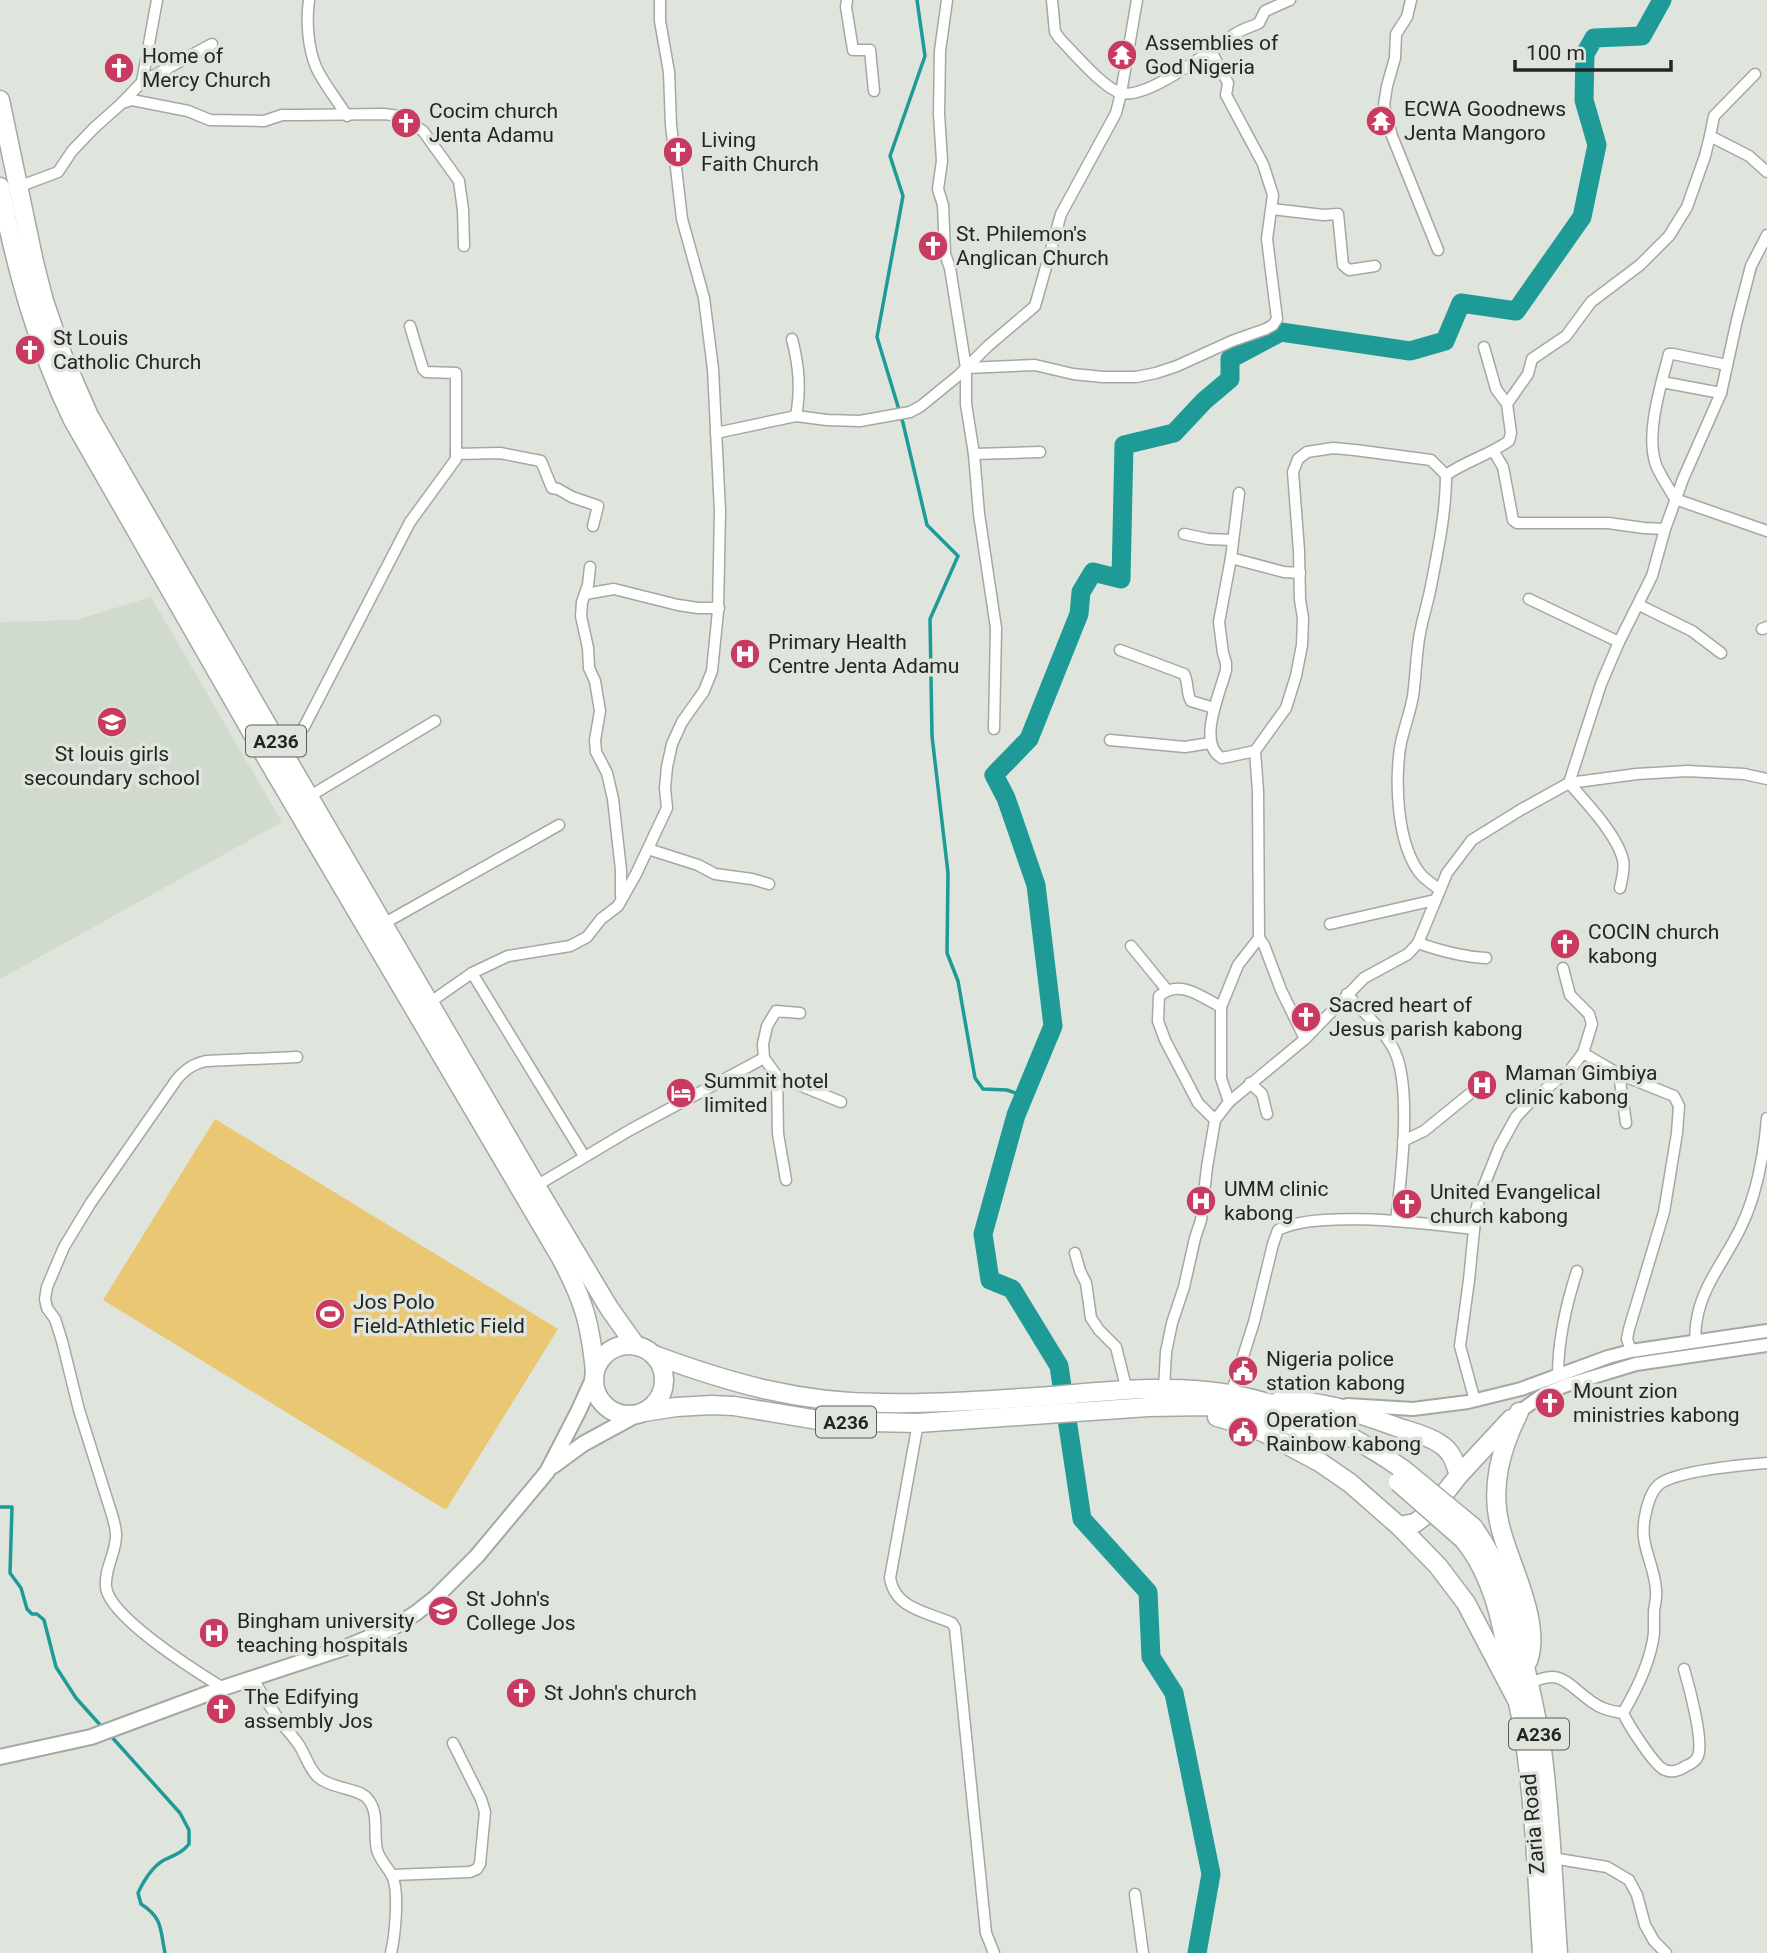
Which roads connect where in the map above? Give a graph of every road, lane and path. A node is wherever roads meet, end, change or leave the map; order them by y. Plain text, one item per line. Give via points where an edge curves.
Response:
1 (157, 0) edge
2 (310, 0) edge
3 (660, 0) edge
4 (847, 0) edge
5 (947, 0) edge
6 (1052, 0) edge
7 (1137, 0) edge
8 (1290, 0) edge
9 (1411, 0) edge
10 (212, 44) dead end
11 (1211, 51) junction
12 (1755, 74) dead end
13 (142, 82) junction
14 (874, 91) dead end
15 (1121, 93) junction
16 (0, 100) edge
17 (121, 103) junction
18 (347, 116) junction
19 (1710, 135) junction
20 (1767, 172) edge
21 (9, 187) edge
22 (1272, 209) junction
23 (1767, 235) edge
24 (464, 246) dead end
25 (1438, 250) dead end
26 (1375, 267) dead end
27 (410, 326) dead end
28 (792, 339) dead end
29 (1484, 347) dead end
30 (1727, 365) junction
31 (966, 368) junction
32 (1662, 382) junction
33 (1721, 393) junction
34 (1507, 404) junction
35 (796, 416) junction
36 (716, 433) junction
37 (1040, 452) dead end
38 (1494, 452) junction
39 (456, 454) junction
40 (974, 454) junction
41 (1446, 475) junction
42 (1239, 494) dead end
43 (1675, 499) junction
44 (593, 526) dead end
45 (1664, 529) junction
46 (1767, 531) edge
47 (1184, 534) dead end
48 (1233, 540) junction
49 (1231, 558) junction
50 (590, 567) dead end
51 (1300, 573) junction
52 (584, 594) junction
53 (1529, 599) dead end
54 (1639, 605) junction
55 (719, 608) junction
56 (1619, 642) junction
57 (1120, 650) dead end
58 (1721, 653) dead end
59 (1214, 708) junction
60 (435, 721) dead end
61 (994, 729) dead end
62 (1110, 740) dead end
63 (1210, 743) junction
64 (1255, 751) junction
65 (273, 753) junction
66 (1767, 779) edge
67 (1569, 783) junction
68 (310, 796) junction
69 (559, 825) dead end
70 (648, 849) junction
71 (769, 884) dead end
72 (1620, 888) dead end
73 (1439, 889) junction
74 (621, 900) junction
75 (1435, 900) junction
76 (383, 924) junction
77 (1330, 924) dead end
78 (1259, 938) junction
79 (1418, 943) junction
80 (1131, 946) dead end
81 (1486, 958) dead end
82 (1563, 968) dead end
83 (472, 973) junction
84 (1167, 990) junction
85 (1347, 994) junction
86 (429, 1003) junction
87 (1221, 1007) junction
88 (800, 1013) dead end
89 (1305, 1039) junction
90 (1583, 1053) junction
91 (297, 1057) dead end
92 (764, 1058) junction
93 (1619, 1074) junction
94 (777, 1076) junction
95 (1250, 1083) junction
96 (1472, 1093) dead end
97 (841, 1102) dead end
98 (1229, 1102) junction
99 (1267, 1114) dead end
100 (1767, 1118) edge
101 (1214, 1120) junction
102 (1626, 1123) dead end
103 (1402, 1141) junction
104 (584, 1156) junction
105 (786, 1180) dead end
106 (536, 1186) junction
107 (1396, 1221) junction
108 (1474, 1229) junction
109 (1076, 1252) dead end
110 (1577, 1271) dead end
111 (1767, 1331) edge
112 (1695, 1341) junction
113 (1767, 1345) edge
114 (636, 1346) junction
115 (1632, 1351) junction
116 (654, 1355) junction
117 (594, 1374) junction
118 (1558, 1375) junction
119 (1164, 1389) junction
120 (1127, 1391) junction
121 (1231, 1394) junction
122 (1475, 1401) junction
123 (1265, 1402) junction
124 (1311, 1403) junction
125 (1148, 1407) junction
126 (1519, 1412) junction
127 (641, 1413) junction
128 (918, 1423) junction
129 (1767, 1463) edge
130 (547, 1472) junction
131 (1459, 1475) junction
132 (1401, 1476) junction
133 (1399, 1526) junction
134 (1468, 1533) junction
135 (1684, 1669) dead end
136 (1527, 1676) junction
137 (253, 1678) junction
138 (223, 1688) junction
139 (1517, 1700) junction
140 (1623, 1713) junction
141 (453, 1743) dead end
142 (0, 1757) edge
143 (1552, 1858) junction
144 (392, 1875) junction
145 (1135, 1894) dead end
146 (391, 1953) edge
147 (994, 1953) edge
148 (1143, 1953) edge
149 (1542, 1953) edge
150 (1558, 1953) edge
151 (1666, 1953) edge

1 - 13 street
2 - 18 street via 307,13 317,69
3 - 36 street via 682,219 704,298
4 - 14 street via 853,50 870,50
5 - 31 street via 940,51 942,160 938,189 943,205 944,254
6 - 15 street via 1060,39 1106,85
7 - 15 street
8 - 11 street via 1265,11 1259,23
9 - 25 street via 1396,34 1384,106
10 - 13 street
11 - 15 street via 1140,92
11 - 22 street via 1228,83 1226,95 1263,164 1273,195
12 - 19 street via 1714,116
13 - 17 street
15 - 31 street via 1116,113 1061,214 1035,306
16 - 21 highway, A236
17 - 18 street via 132,100 188,111 210,121
17 - 21 street via 72,151 58,172
18 - 24 street via 399,116 423,131 458,181
19 - 20 street via 1749,156
19 - 34 street via 1687,206 1669,236 1591,302 1566,336 1532,359 1528,374
21 - 65 highway, A236 via 23,288 59,391 90,452
22 - 26 street via 1338,214 1343,265 1349,270
22 - 31 street via 1267,239 1277,319 1266,329 1177,366 1136,377 1073,374 1035,365
23 - 30 street via 1751,266
27 - 39 street via 423,369 456,373
28 - 35 street via 800,383
29 - 34 street via 1496,389
30 - 32 street via 1669,354
30 - 33 street
31 - 35 street via 910,412 860,421
31 - 40 street
32 - 33 street
32 - 43 street via 1652,437 1656,464
33 - 43 street
34 - 38 street via 1509,441
35 - 36 street
36 - 55 street
37 - 40 street
38 - 41 street
38 - 45 street via 1503,467 1517,523 1608,523
39 - 44 street via 500,453 541,461 552,488 598,506
39 - 65 street via 410,522 304,726
40 - 61 street via 996,628
41 - 51 street via 1432,460 1333,448 1307,452 1293,472
41 - 73 street via 1432,586 1420,632 1398,775 1409,852 1421,874
42 - 48 street
43 - 45 street
43 - 46 street
45 - 54 street
47 - 48 street
48 - 49 street
49 - 51 street
49 - 59 street via 1219,622 1226,670
50 - 52 street
51 - 64 street via 1302,645 1296,676 1286,708
52 - 55 street via 614,589 688,607
52 - 74 street via 581,616 600,711 596,752 613,799
53 - 56 street
54 - 56 street
54 - 58 street via 1692,631
55 - 70 street via 712,671 672,744 665,788 667,808
56 - 67 street
57 - 59 street via 1184,674 1191,701
59 - 63 street
60 - 68 street
62 - 63 street via 1185,747
63 - 64 street via 1222,758
64 - 78 street
65 - 68 highway, A236
65 - 117 highway, A236 via 577,1288 591,1333
66 - 67 street via 1687,771
67 - 72 street via 1617,846 1623,861
67 - 73 street via 1472,840
68 - 76 highway, A236
69 - 76 street
70 - 71 street via 715,874
70 - 74 street
73 - 75 street
74 - 83 street via 587,937 570,946 508,956
75 - 77 street
75 - 79 street
76 - 86 highway, A236
78 - 87 street via 1238,965
78 - 89 street
79 - 81 street via 1447,953
79 - 85 street
80 - 84 street
82 - 90 street via 1570,995 1589,1014 1592,1024
83 - 86 street
83 - 104 street
84 - 87 street via 1189,990
84 - 101 street via 1159,996 1158,1021 1189,1088
85 - 89 street
85 - 103 street via 1393,1046 1401,1065
86 - 106 highway, A236
87 - 98 street via 1221,1078
88 - 92 street via 776,1011 767,1026
89 - 95 street
90 - 93 street
90 - 108 street via 1516,1117 1480,1193
91 - 138 street via 206,1061 187,1068 77,1225 45,1299 62,1341 113,1518 116,1536 106,1590 118,1611 174,1658
92 - 94 street
92 - 104 street
93 - 102 street
93 - 115 street via 1674,1096 1679,1106 1664,1212 1627,1339
94 - 97 street
94 - 105 street via 778,1134
95 - 98 street
95 - 99 street via 1262,1094
96 - 103 street via 1424,1131
98 - 101 street
100 - 112 street via 1765,1144 1741,1228 1704,1296
101 - 119 street via 1201,1220 1172,1323
103 - 107 street
104 - 106 street
106 - 114 highway, A236
107 - 108 street
107 - 121 street via 1336,1220 1290,1224 1278,1230
108 - 122 street via 1460,1346
109 - 120 street via 1091,1318 1116,1347
110 - 118 street via 1568,1297
111 - 112 street
112 - 115 street
113 - 126 street via 1636,1364 1544,1394
114 - 116 highway, A236
114 - 117 highway via 606,1353
115 - 118 street
116 - 120 highway, A236 via 737,1384 811,1398 879,1403
116 - 127 highway via 662,1368 663,1390 656,1403
117 - 127 highway, A236 via 603,1405 623,1415
117 - 130 main road
118 - 122 street
119 - 120 highway, A236
119 - 121 highway, A236
121 - 123 highway, A236
122 - 124 street via 1413,1409
123 - 124 highway
123 - 132 highway, A236 via 1328,1425 1373,1450
124 - 131 highway via 1431,1438 1447,1449
125 - 128 highway, A236
125 - 132 highway, A236 via 1209,1406 1250,1412 1315,1433
125 - 133 highway via 1220,1417 1265,1433 1350,1483
126 - 131 highway
126 - 136 highway via 1501,1452 1496,1495 1500,1526 1530,1629
127 - 128 highway, A236 via 712,1405 824,1421
127 - 130 main road via 583,1444
128 - 147 street via 891,1587 904,1604 955,1628 986,1933
129 - 140 street via 1681,1476 1660,1483 1653,1492 1643,1537 1657,1593 1654,1635
130 - 137 main road via 477,1556 415,1613 355,1644
131 - 133 highway via 1422,1518
132 - 134 highway, A236, bridge
133 - 139 highway via 1466,1603
134 - 136 highway, A236 via 1484,1541 1496,1565
134 - 139 highway, Zaria Road / A236 via 1504,1633
135 - 140 street via 1699,1738 1693,1763 1674,1771 1661,1768
136 - 140 street via 1564,1680 1605,1710
136 - 143 highway, A236 via 1542,1747
137 - 138 main road
137 - 144 street via 319,1779 361,1793 370,1803 380,1859
138 - 142 main road via 91,1737
139 - 149 highway, Zaria Road / A236 via 1532,1802
141 - 144 street via 485,1812 480,1864 470,1872
143 - 150 highway, A236
143 - 151 street via 1607,1867 1629,1880 1645,1925
144 - 146 street via 396,1894
145 - 148 street

